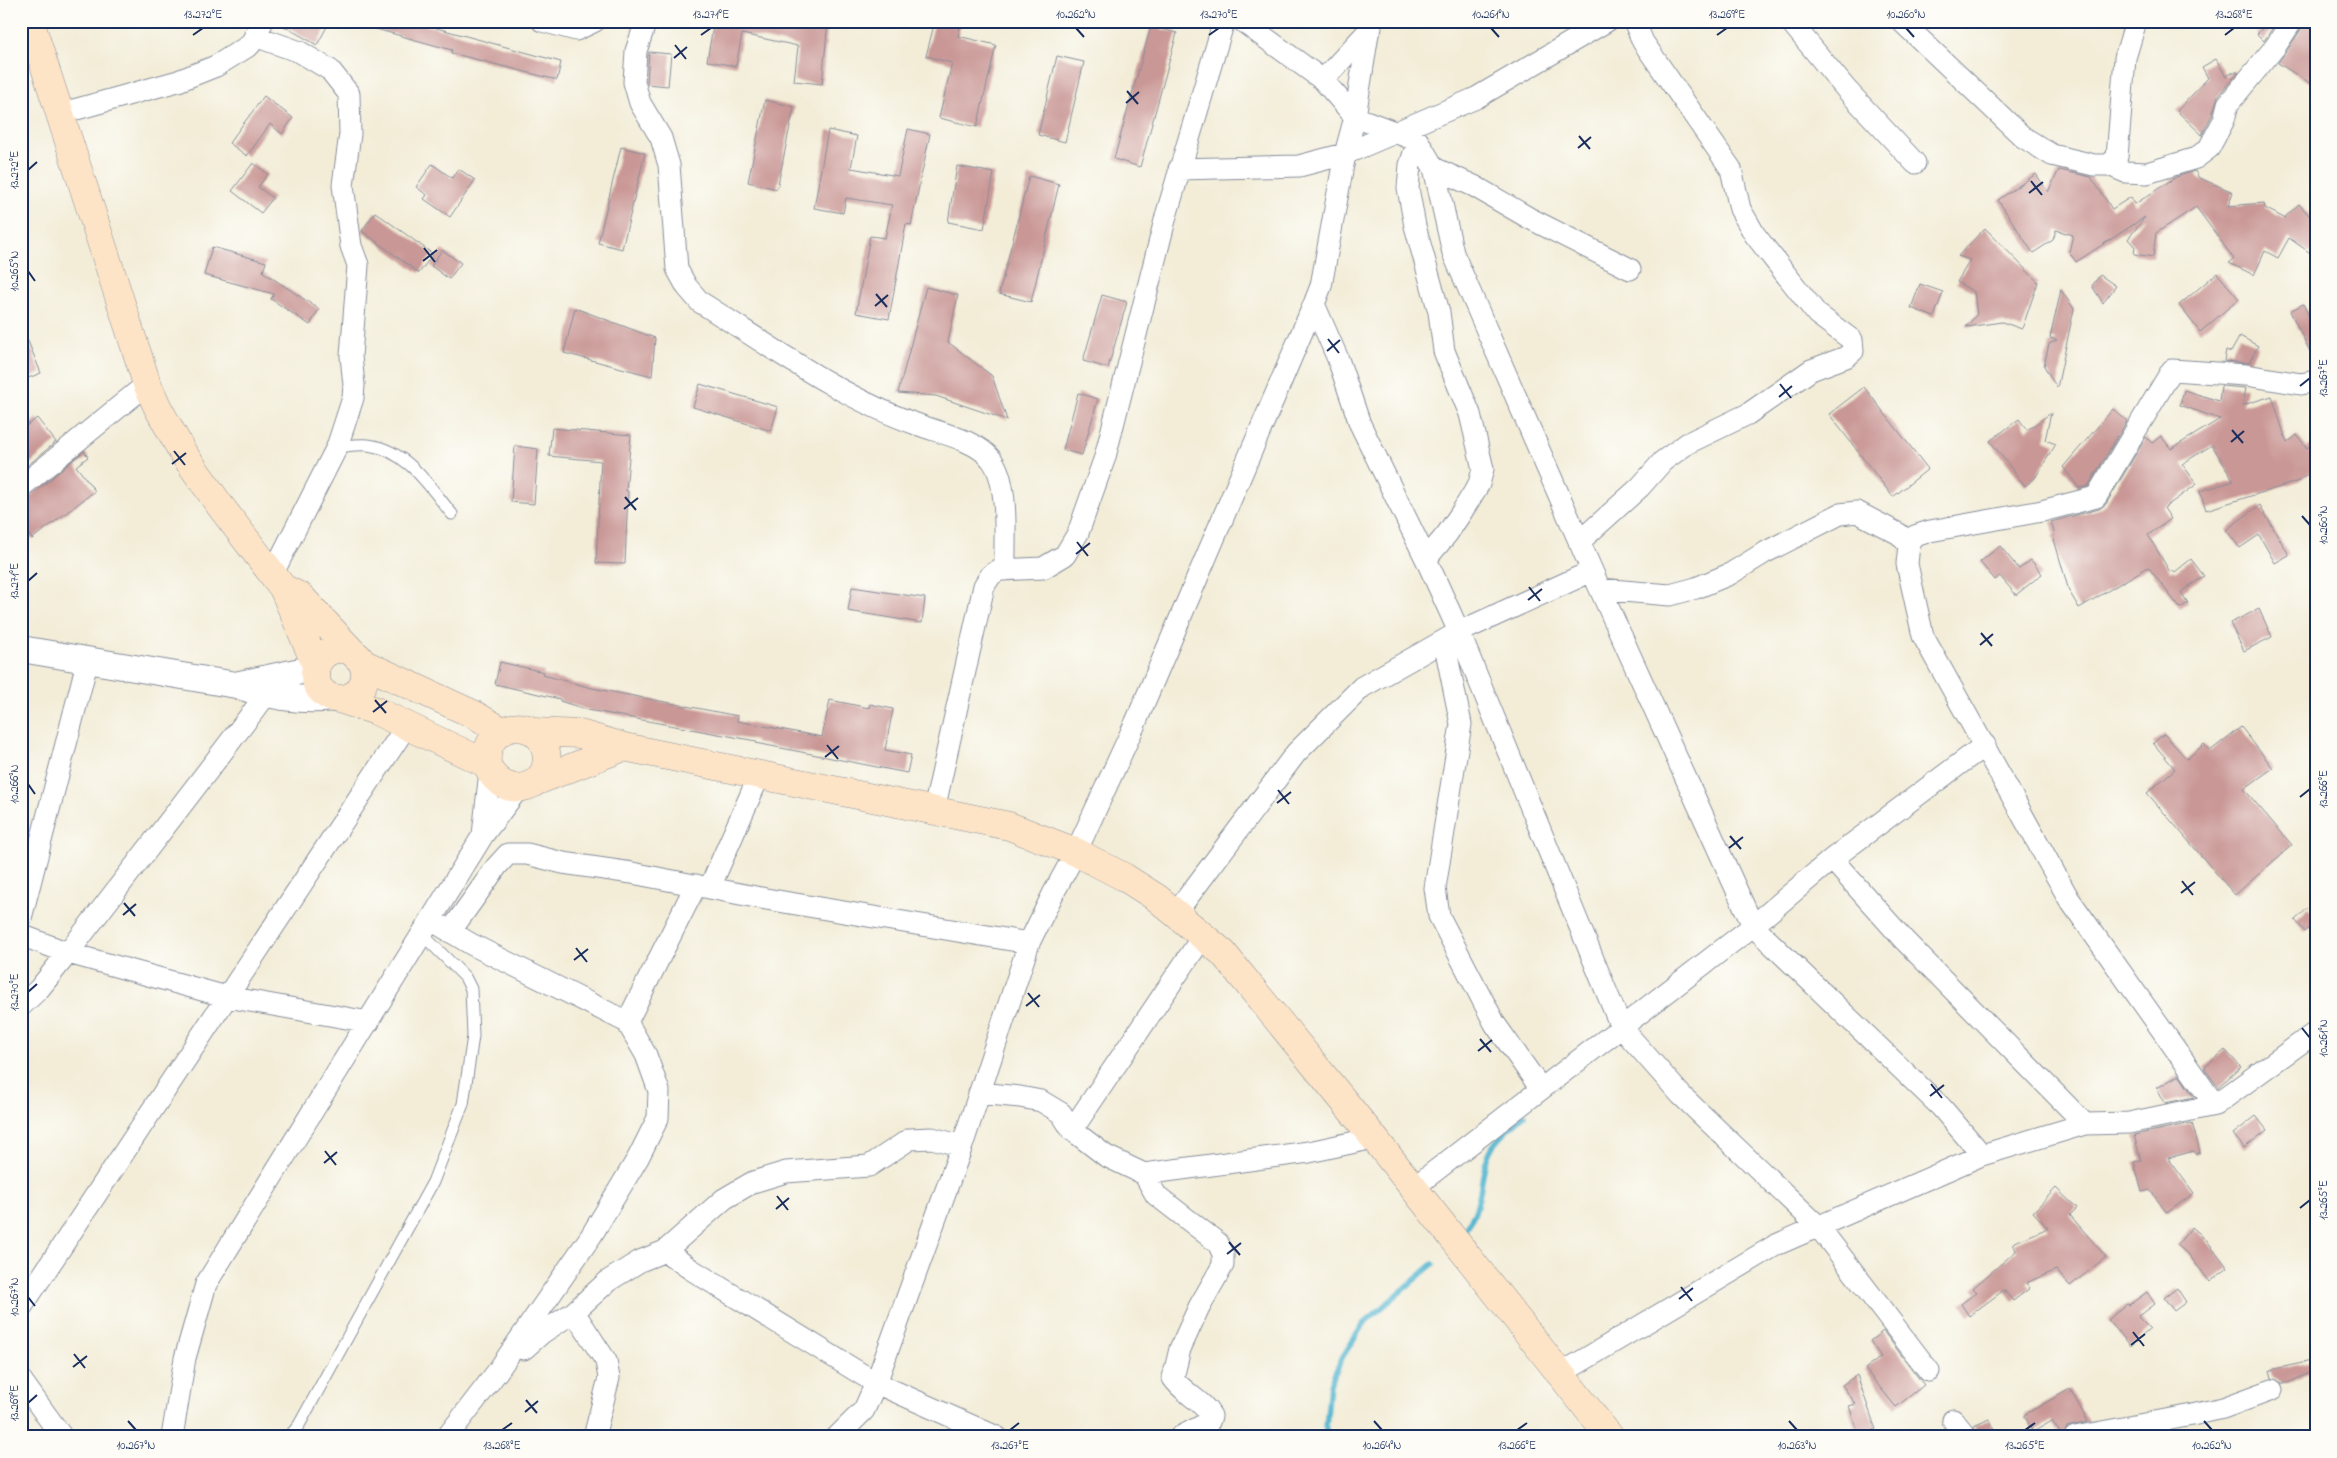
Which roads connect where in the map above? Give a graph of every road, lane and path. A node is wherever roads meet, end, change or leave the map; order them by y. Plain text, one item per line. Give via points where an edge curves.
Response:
1 (30, 21) edge
2 (542, 21) edge
3 (646, 21) edge
4 (1224, 21) edge
5 (1242, 21) edge
6 (1607, 21) edge
7 (1634, 21) edge
8 (1790, 21) edge
9 (1902, 21) edge
10 (2136, 21) edge
11 (2292, 21) edge
12 (588, 23) edge
13 (1372, 25) edge
14 (259, 29) edge
15 (1323, 80) junction
16 (59, 114) junction
17 (1356, 117) junction
18 (1398, 132) junction
19 (1418, 141) junction
20 (1345, 154) junction
21 (1915, 163) dead end
22 (2109, 165) junction
23 (1434, 168) junction
24 (1178, 169) junction
25 (1630, 269) dead end
26 (1314, 304) junction
27 (2316, 381) edge
28 (147, 384) junction
29 (337, 447) junction
30 (21, 487) edge
31 (452, 514) dead end
32 (1579, 542) junction
33 (1909, 545) junction
34 (1426, 559) junction
35 (1005, 570) junction
36 (278, 580) junction
37 (1596, 580) junction
38 (1452, 636) junction
39 (21, 650) edge
40 (88, 660) junction
41 (360, 660) junction
42 (316, 666) junction
43 (236, 685) junction
44 (266, 695) junction
45 (336, 699) junction
46 (407, 725) junction
47 (502, 731) junction
48 (534, 732) junction
49 (1985, 745) junction
50 (624, 748) junction
51 (488, 768) junction
52 (759, 776) junction
53 (528, 785) junction
54 (934, 810) junction
55 (483, 835) junction
56 (1076, 852) junction
57 (1832, 859) junction
58 (703, 886) junction
59 (1175, 914) junction
60 (21, 918) edge
61 (1753, 926) junction
62 (427, 927) junction
63 (450, 932) junction
64 (21, 935) edge
65 (1203, 936) junction
66 (1029, 944) junction
67 (68, 953) junction
68 (227, 997) junction
69 (21, 1006) edge
70 (369, 1022) junction
71 (627, 1022) junction
72 (1621, 1027) junction
73 (2316, 1032) edge
74 (1541, 1089) junction
75 (979, 1093) junction
76 (2215, 1106) junction
77 (2085, 1124) junction
78 (1072, 1130) junction
79 (1374, 1138) junction
80 (962, 1146) junction
81 (1982, 1155) junction
82 (1144, 1174) junction
83 (1413, 1188) junction
84 (1818, 1226) junction
85 (664, 1251) junction
86 (21, 1308) edge
87 (574, 1312) junction
88 (1929, 1371) dead end
89 (498, 1372) junction
90 (1560, 1374) junction
91 (21, 1380) edge
92 (876, 1383) junction
93 (2272, 1390) dead end
94 (1953, 1420) dead end
95 (62, 1437) edge
96 (172, 1437) edge
97 (289, 1437) edge
98 (447, 1437) edge
99 (594, 1437) edge
100 (836, 1437) edge
101 (997, 1437) edge
102 (1180, 1437) edge
103 (1610, 1437) edge
104 (1967, 1437) edge
105 (2075, 1437) edge

1 - 16 main road
2 - 12 street via 576,30
3 - 35 street via 636,51 634,82 640,103 661,138 666,156 677,268 687,287 700,302 848,394 886,414 968,442 990,458 999,475 1003,501
4 - 24 street
5 - 15 street
6 - 18 street via 1476,98
7 - 32 street via 1643,42 1731,169 1740,209 1755,235 1817,314 1852,340 1853,351 1846,357 1811,370 1748,414 1688,443 1663,461 1640,487
8 - 21 street
9 - 22 street via 2023,137 2052,155 2094,165
10 - 22 street via 2125,58 2117,156
11 - 22 street via 2228,104 2224,120 2209,148 2196,158 2147,173 2125,172
13 - 15 street
13 - 17 street
14 - 16 street via 250,45 216,66 178,81
14 - 29 street via 330,70 349,94 350,134 343,185 351,246 358,264 351,356 354,385
15 - 17 street
16 - 28 main road
17 - 18 street
17 - 20 street
18 - 19 street
18 - 20 street
19 - 23 street
19 - 34 street via 1410,165 1408,188 1415,226 1439,312 1444,351 1470,414 1483,469 1479,484 1463,510
20 - 24 street via 1299,166
20 - 26 street
23 - 25 street
23 - 32 street via 1453,253
24 - 35 street via 1105,457 1078,532 1066,555 1043,568
26 - 34 street via 1338,359 1360,424
26 - 56 street via 1139,715
27 - 33 street via 2301,384 2246,375 2172,370 2096,497 2042,511 1930,531 1915,536
28 - 30 street
28 - 36 main road via 183,453
29 - 31 lane via 368,445 392,452 416,469
29 - 36 street
32 - 37 street
33 - 37 street via 1899,534 1857,512 1840,514 1730,574 1670,595
33 - 49 street via 1907,564 1922,636
34 - 38 street
35 - 54 street via 991,575 984,586
36 - 41 main road via 301,597
36 - 42 main road
37 - 38 street
37 - 61 street
38 - 59 street via 1362,687 1296,753
38 - 72 street
38 - 74 street via 1461,724 1435,888 1439,916 1495,1024
39 - 40 street
40 - 43 street
40 - 60 street
41 - 42 main road via 347,650 335,650 324,655
41 - 45 main road via 364,680 360,688 355,694
41 - 47 main road
42 - 43 street
42 - 45 main road via 316,681 322,692
43 - 44 street
44 - 45 street
44 - 67 street
45 - 46 main road
46 - 51 main road
46 - 68 street
47 - 48 main road via 518,727
47 - 51 main road via 491,741 486,756
48 - 50 main road via 580,734
48 - 53 main road via 545,746 547,765
49 - 57 street
49 - 76 street via 2069,899
50 - 52 main road
50 - 53 main road
51 - 53 main road via 496,780 506,786
51 - 55 street
52 - 54 main road
52 - 58 street
53 - 55 street
54 - 56 main road via 1009,826
55 - 62 street
56 - 59 main road via 1124,877
56 - 66 street
57 - 61 street
57 - 77 street via 1904,940
58 - 63 street via 527,854 508,854
58 - 66 street
58 - 71 street
59 - 65 main road
61 - 72 street
61 - 81 street via 1941,1107
62 - 63 street
62 - 70 street
62 - 97 lane via 471,989 473,1036 463,1104 433,1182 313,1400
63 - 71 street
64 - 67 street
65 - 78 street
65 - 79 main road via 1223,953
66 - 75 street
67 - 68 street
67 - 69 street
68 - 70 street
68 - 86 street
70 - 96 street via 206,1284 185,1358
71 - 89 street via 646,1055 659,1091 658,1118 591,1236
72 - 74 street
72 - 84 street via 1681,1096
73 - 76 street
74 - 83 street
75 - 78 street via 1041,1101 1060,1113
75 - 80 street
76 - 77 street via 2129,1123
77 - 81 street
78 - 82 street via 1106,1156
79 - 82 street via 1309,1152
79 - 83 main road
80 - 85 street via 932,1138 910,1139 869,1166 786,1172 753,1182 724,1199
80 - 92 street
81 - 84 street
82 - 102 street via 1156,1195 1218,1243 1223,1254 1223,1266 1180,1349 1173,1378 1207,1408 1211,1416 1208,1422
83 - 90 main road
84 - 88 street
84 - 90 street via 1776,1245
85 - 87 street via 640,1261 608,1281
85 - 92 street
87 - 89 street via 542,1333
87 - 99 street via 606,1361 609,1378
89 - 98 street
90 - 103 main road
91 - 95 street
92 - 100 street via 864,1410
92 - 101 street
93 - 105 street via 2223,1408
94 - 104 street

